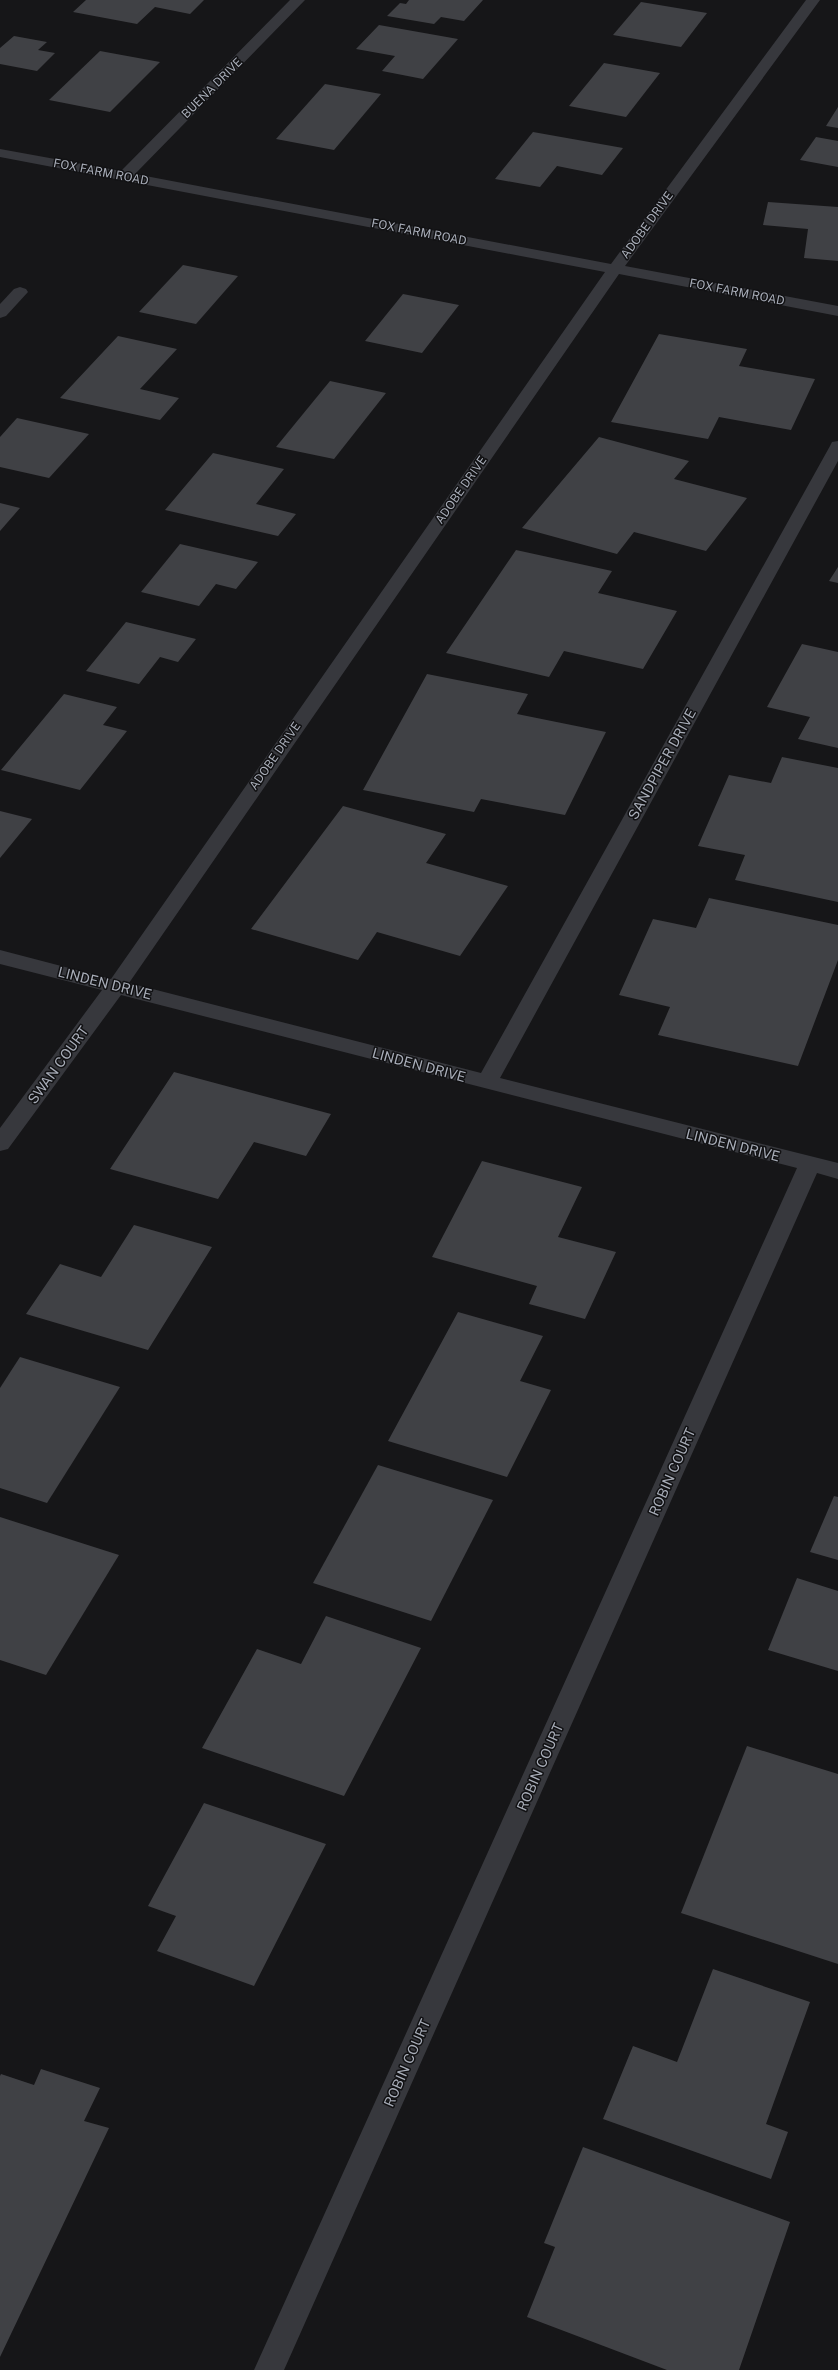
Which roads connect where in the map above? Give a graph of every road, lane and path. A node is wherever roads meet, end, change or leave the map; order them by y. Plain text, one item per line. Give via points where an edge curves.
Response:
1 (298, 0) edge
2 (813, 0) edge
3 (0, 153) edge
4 (125, 176) junction
5 (614, 269) junction
6 (20, 292) dead end
7 (838, 310) edge
8 (0, 313) edge
9 (838, 446) edge
10 (0, 957) edge
11 (116, 986) junction
12 (487, 1082) junction
13 (0, 1144) edge
14 (810, 1164) junction
15 (838, 1171) edge
16 (269, 2370) edge

1 - 4 street, BUENA DRIVE
2 - 5 street, ADOBE DRIVE
3 - 4 street, FOX FARM ROAD
4 - 5 street, FOX FARM ROAD
5 - 7 street, FOX FARM ROAD
5 - 11 street, ADOBE DRIVE
6 - 8 street
9 - 12 street, SANDPIPER DRIVE
10 - 11 street, LINDEN DRIVE
11 - 12 street, LINDEN DRIVE
11 - 13 street, SWAN COURT
12 - 14 street, LINDEN DRIVE
14 - 15 street, LINDEN DRIVE
14 - 16 street, ROBIN COURT

